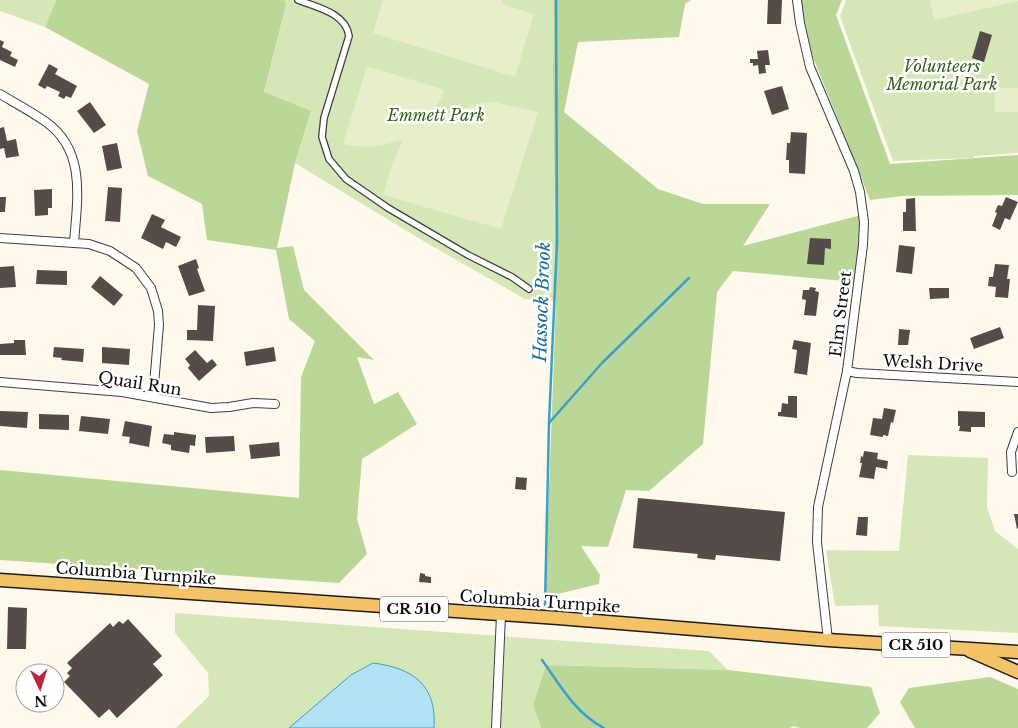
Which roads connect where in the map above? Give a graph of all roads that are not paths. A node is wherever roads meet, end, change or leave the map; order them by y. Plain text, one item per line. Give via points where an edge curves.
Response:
1 (298, 0) edge
2 (797, 0) edge
3 (0, 94) edge
4 (0, 238) edge
5 (74, 244) junction
6 (529, 289) dead end
7 (847, 371) junction
8 (0, 382) edge
9 (1018, 382) edge
10 (153, 397) junction
11 (275, 404) dead end
12 (1018, 432) edge
13 (1012, 472) dead end
14 (0, 580) edge
15 (501, 615) junction
16 (828, 640) junction
17 (964, 648) junction
18 (1018, 652) edge
19 (1018, 672) edge
20 (496, 728) edge

1 - 6 street via 340,19 348,30 349,36 324,118 322,137 329,159 346,179 388,208
2 - 7 street, Elm Street via 810,67 854,171 863,206 863,244
3 - 5 street via 47,122 68,147 78,184
4 - 5 street
5 - 10 street via 99,247 124,259 151,288 160,325
7 - 9 street, Welsh Drive
7 - 16 street, Elm Street via 818,507 817,542
8 - 10 street, Quail Run
10 - 11 street, Quail Run via 211,408
12 - 13 street via 1011,452
14 - 15 main road, Columbia Turnpike / CR 510
15 - 16 main road, Columbia Turnpike / CR 510
15 - 20 street
16 - 17 main road, Columbia Turnpike / CR 510
17 - 18 main road, Columbia Turnpike / CR 510
17 - 19 main road

